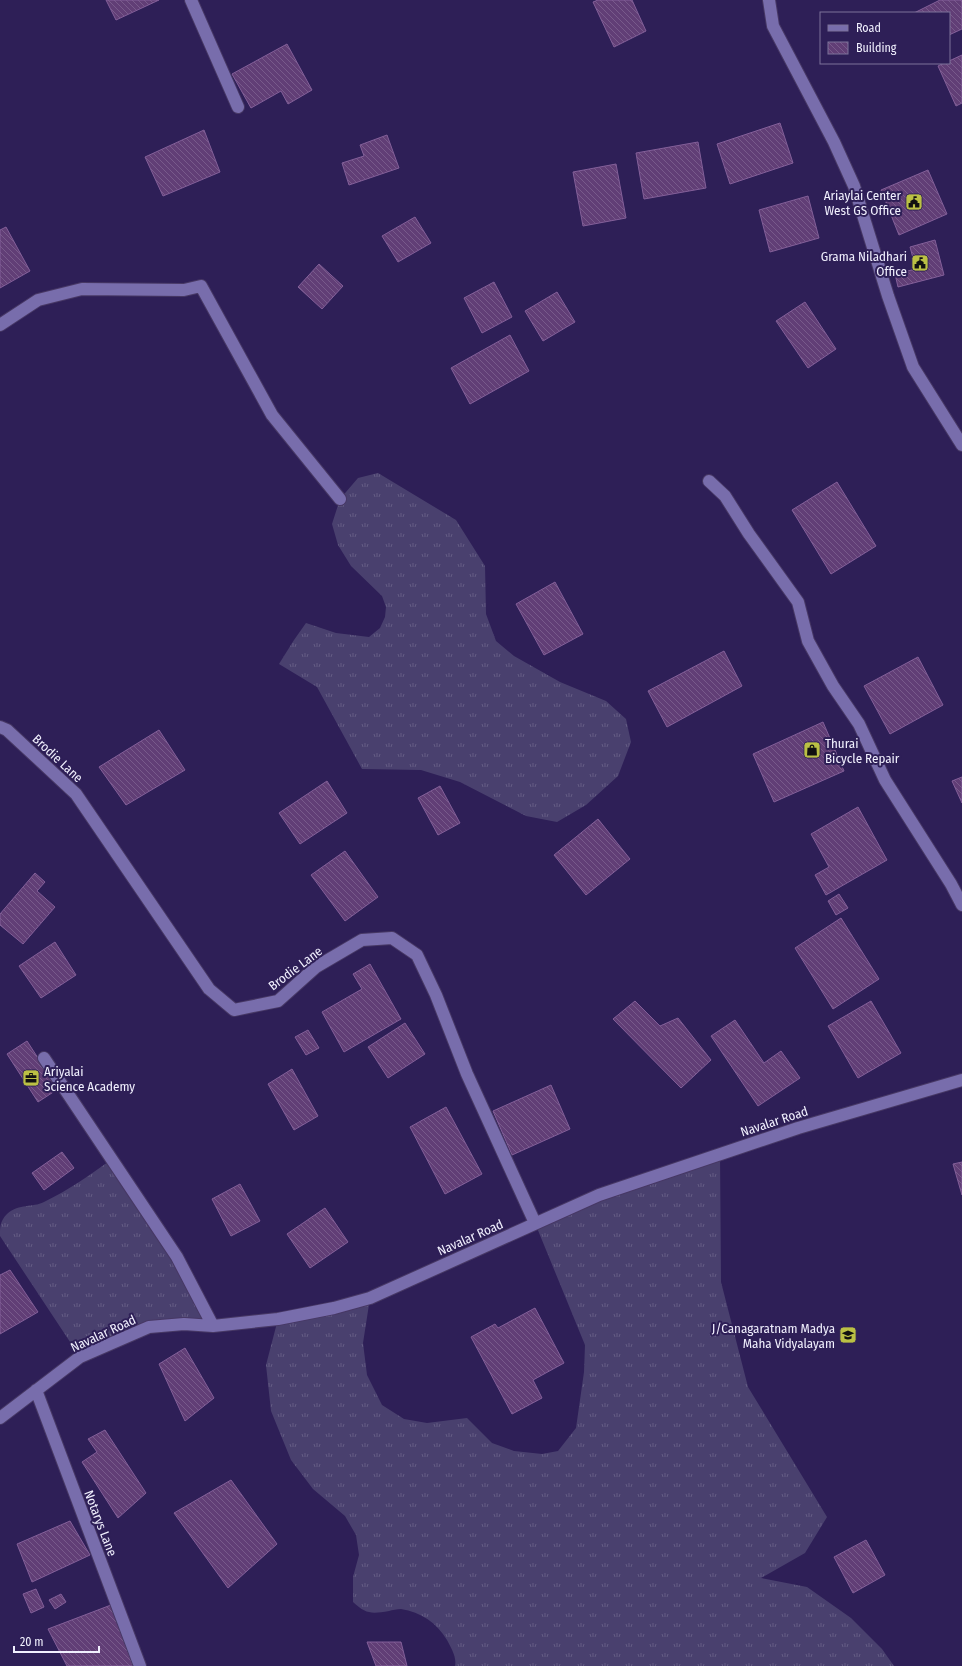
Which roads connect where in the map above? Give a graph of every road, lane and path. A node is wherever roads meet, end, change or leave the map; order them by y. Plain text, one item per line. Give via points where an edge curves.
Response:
1 (191, 0) edge
2 (769, 0) edge
3 (238, 107) dead end
4 (0, 325) edge
5 (962, 445) edge
6 (709, 481) dead end
7 (340, 499) dead end
8 (0, 727) edge
9 (962, 905) edge
10 (44, 1058) dead end
11 (962, 1080) edge
12 (535, 1223) junction
13 (213, 1326) junction
14 (36, 1390) junction
15 (0, 1418) edge
16 (140, 1666) edge

1 - 3 street
2 - 5 street via 772,26 834,142 854,186 913,367
4 - 7 street via 38,300 82,289 184,290 201,286 272,415
6 - 9 street via 725,496 798,602 808,642 832,686 859,724 885,780
8 - 12 street, Brodie Lane via 7,730 76,794 209,989 234,1010 278,1001 316,967 362,940 392,938 417,955 436,995 467,1074
10 - 13 street via 177,1258
11 - 12 street, Navalar Road via 798,1128 599,1195
12 - 13 street, Navalar Road via 370,1298 278,1319
13 - 14 street, Navalar Road via 184,1324 149,1327 80,1357
14 - 15 street, Navalar Road
14 - 16 street, Notarys Lane

